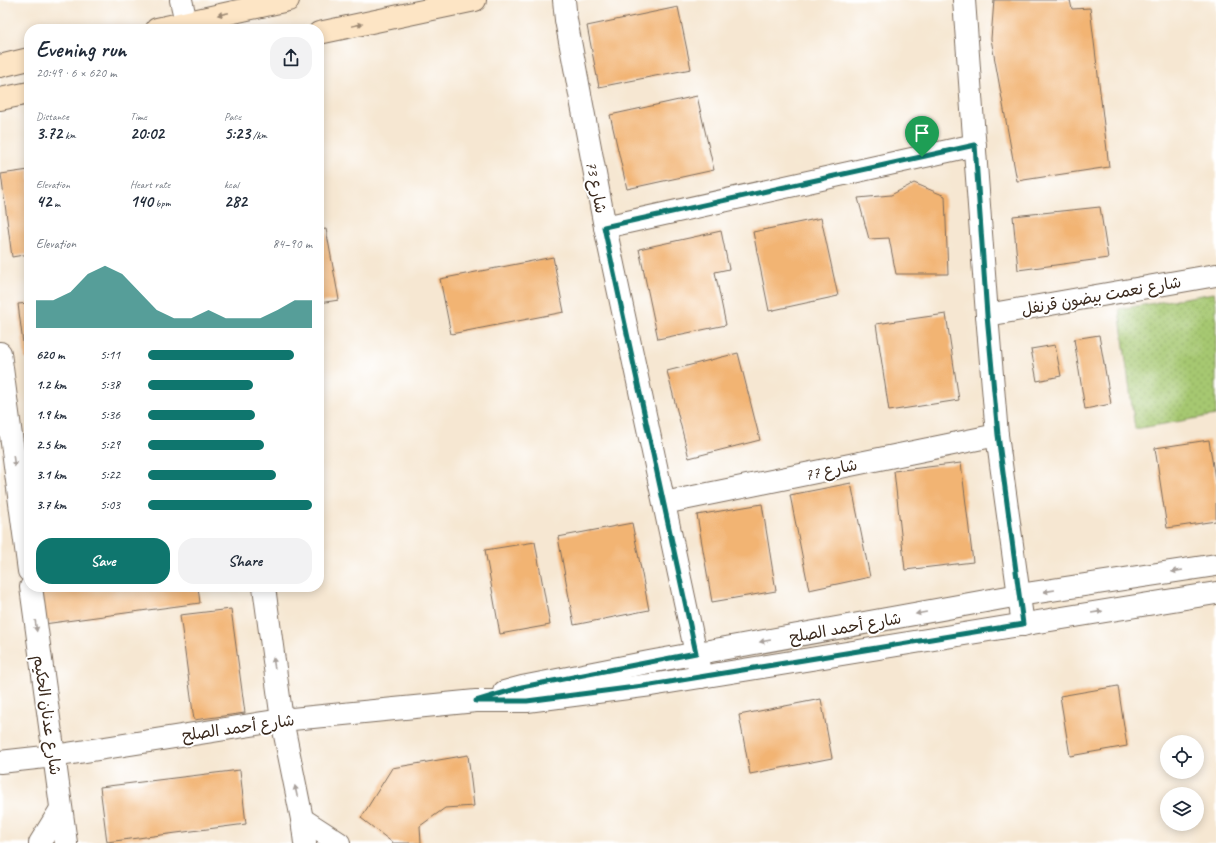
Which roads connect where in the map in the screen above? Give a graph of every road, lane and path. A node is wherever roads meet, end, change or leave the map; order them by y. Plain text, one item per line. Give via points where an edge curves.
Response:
1 (181, 0) edge
2 (288, 0) edge
3 (475, 0) edge
4 (564, 0) edge
5 (964, 0) edge
6 (187, 24) edge
7 (195, 24) edge
8 (324, 32) edge
9 (24, 60) edge
10 (0, 66) edge
11 (24, 94) edge
12 (0, 99) edge
13 (975, 145) junction
14 (604, 227) junction
15 (1216, 275) edge
16 (987, 315) junction
17 (0, 353) edge
18 (998, 435) junction
19 (664, 503) junction
20 (24, 533) edge
21 (1216, 565) edge
22 (32, 592) edge
23 (265, 592) edge
24 (1216, 593) edge
25 (1020, 595) junction
26 (1023, 624) junction
27 (696, 653) junction
28 (701, 677) junction
29 (476, 701) junction
30 (282, 720) junction
31 (54, 756) junction
32 (0, 762) edge
33 (61, 809) junction
34 (302, 819) junction
35 (40, 843) edge
36 (66, 843) edge
37 (305, 843) edge
38 (339, 843) edge

1 - 6 street
2 -> 7 main road
8 -> 3 main road
4 - 14 street, شارع 73
5 - 13 street
9 - 10 main road
11 - 12 main road
13 - 14 street
13 - 16 street
14 - 19 street, شارع 73
15 - 16 street, شارع نعمت بيضون قرنفل
16 - 18 street
17 -> 20 street
18 - 19 street, شارع 77
18 - 25 street
19 - 27 street, شارع 73
21 -> 25 street, شارع أحمد الصلح
22 -> 31 street, شارع عدنان الحكيم
30 -> 23 street
26 -> 24 street, شارع أحمد الصلح
25 - 26 street
25 -> 27 street, شارع أحمد الصلح
26 - 28 street, شارع أحمد الصلح
27 - 28 street, شارع 73
27 - 29 street, شارع أحمد الصلح via 522,687
28 - 29 street, شارع أحمد الصلح via 527,701
29 - 30 street, شارع أحمد الصلح
30 - 31 street, شارع أحمد الصلح
34 -> 30 street
31 - 32 street, شارع أحمد الصلح
31 - 33 street, شارع عدنان الحكيم
33 - 35 street
33 - 36 street, شارع عدنان الحكيم
34 - 37 street
34 - 38 street

